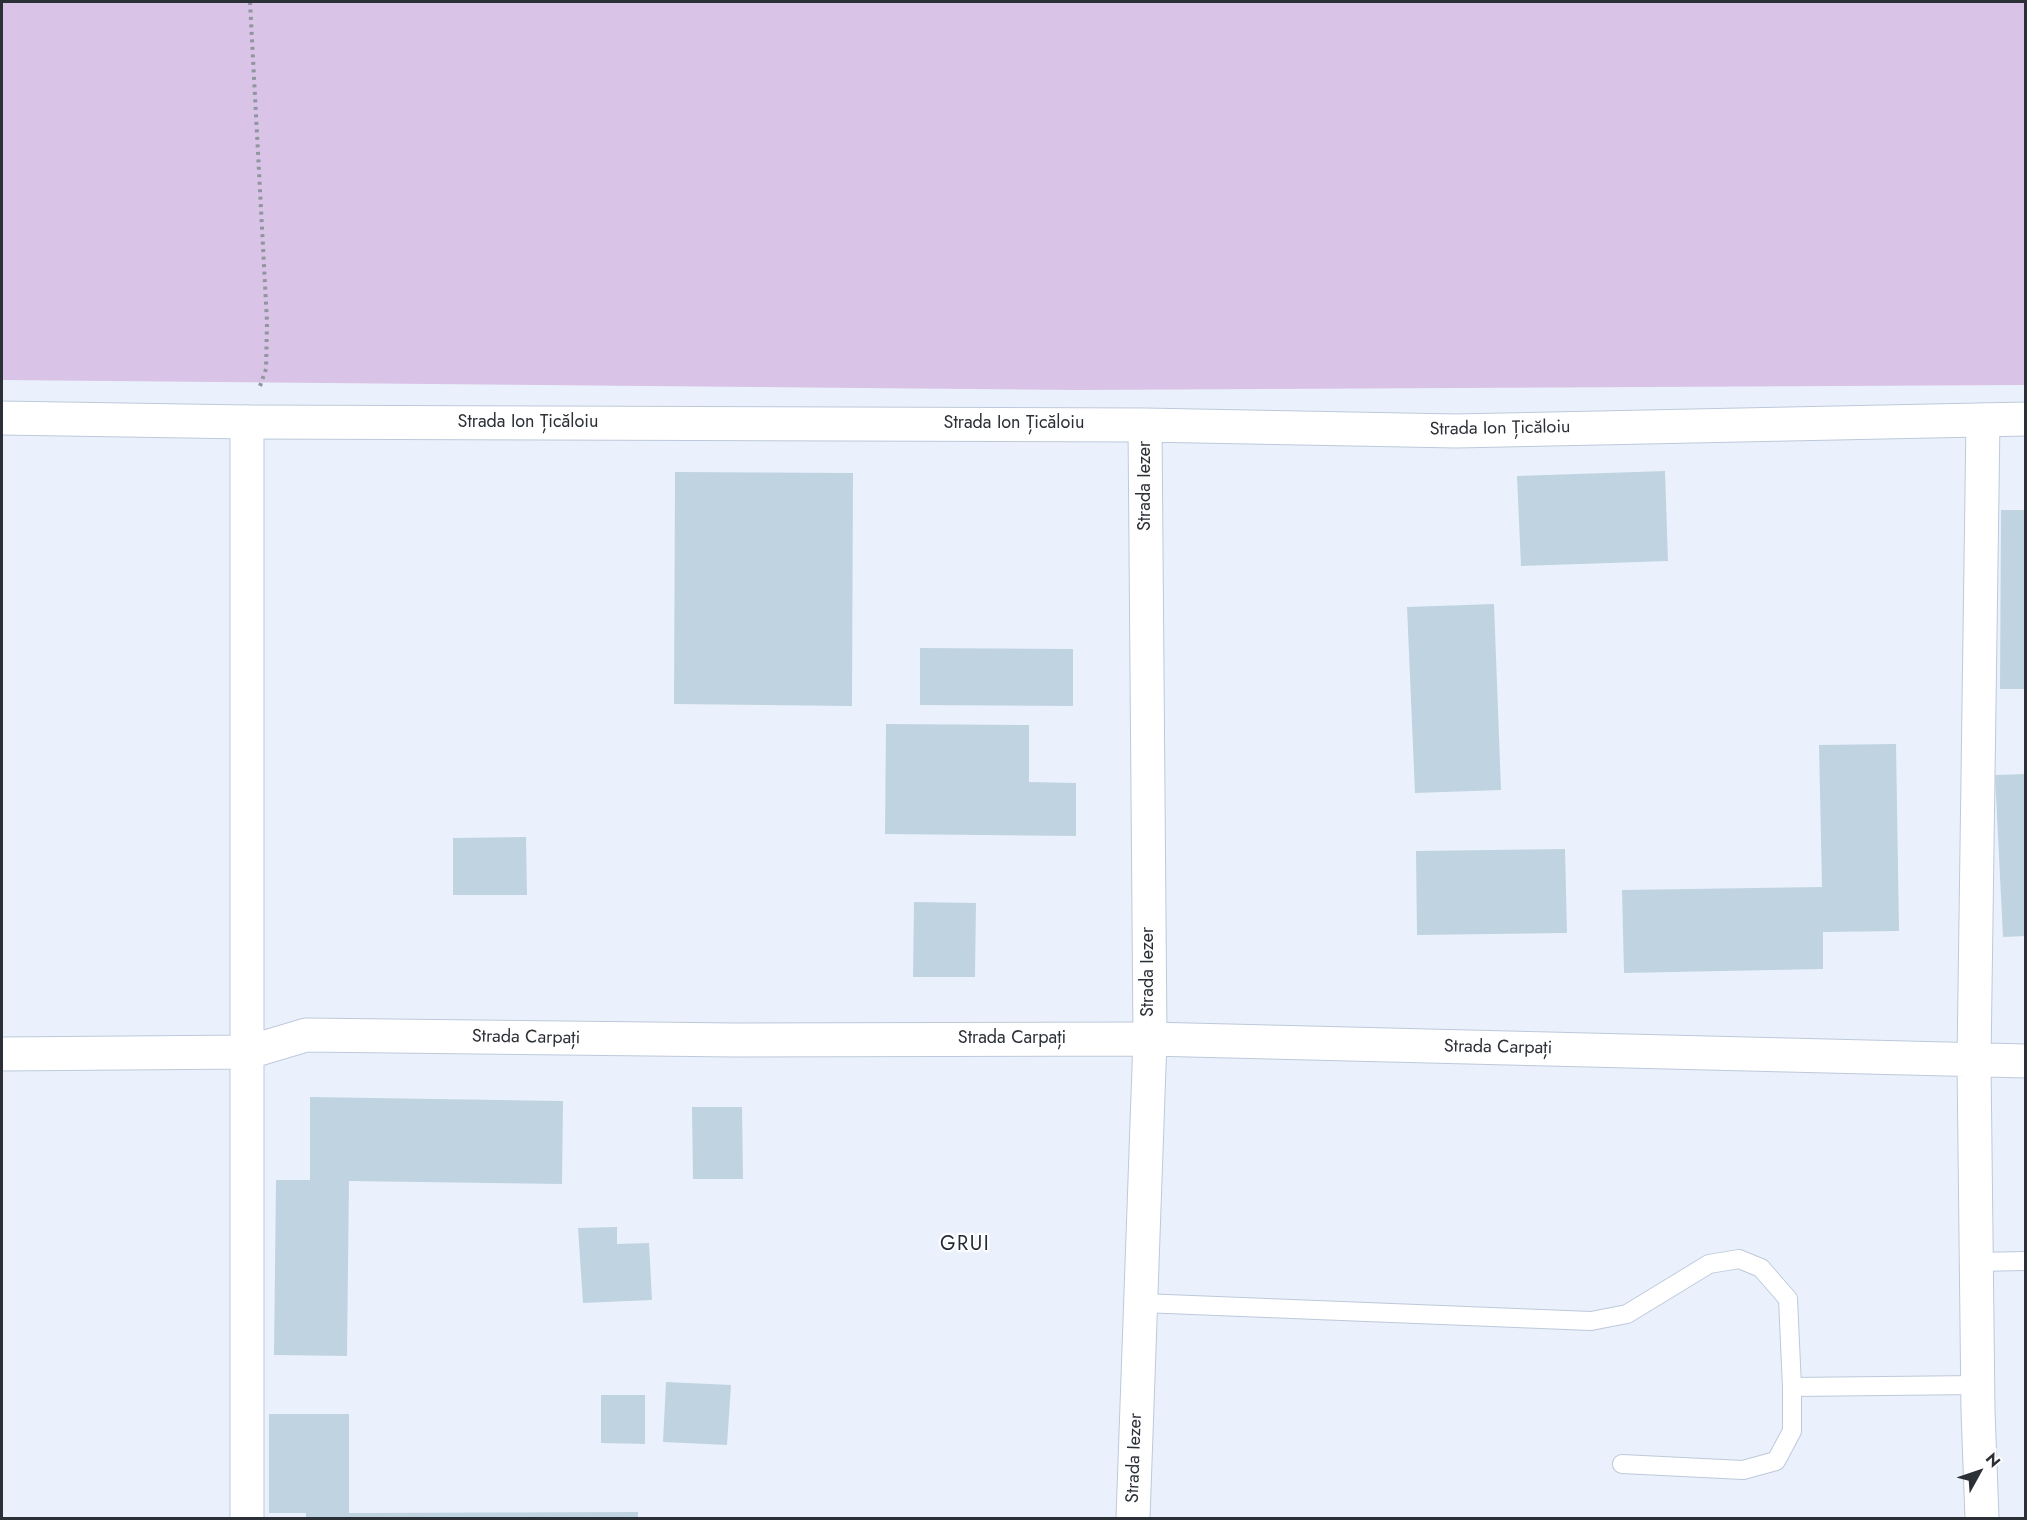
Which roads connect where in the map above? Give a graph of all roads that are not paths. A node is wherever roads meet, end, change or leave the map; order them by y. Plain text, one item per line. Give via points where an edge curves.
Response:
1 (2, 418) edge
2 (2025, 419) edge
3 (1983, 420) junction
4 (247, 422) junction
5 (1145, 425) junction
6 (1149, 1039) junction
7 (249, 1052) junction
8 (2, 1054) edge
9 (1974, 1061) junction
10 (2025, 1061) edge
11 (2025, 1261) edge
12 (1976, 1262) junction
13 (1142, 1303) junction
14 (1978, 1385) junction
15 (1792, 1387) junction
16 (1622, 1464) dead end
17 (247, 1518) edge
18 (1133, 1518) edge
19 (1982, 1518) edge

1 - 4 street, Strada Ion Țicăloiu
2 - 3 street, Strada Ion Țicăloiu
3 - 5 street, Strada Ion Țicăloiu via 1456,431
3 - 9 street
4 - 5 street, Strada Ion Țicăloiu
4 - 7 street
5 - 6 street, Strada Iezer
6 - 7 street, Strada Carpați via 306,1035
6 - 9 street, Strada Carpați
6 - 13 street, Strada Iezer
7 - 8 street, Strada Carpați
7 - 17 street
9 - 10 street, Strada Carpați
9 - 12 street
11 - 12 lane
12 - 14 street
13 - 15 lane via 1591,1321 1627,1314 1709,1264 1739,1259 1761,1268 1788,1299
13 - 18 street, Strada Iezer
14 - 15 lane
14 - 19 street
15 - 16 lane via 1792,1431 1776,1461 1743,1470

